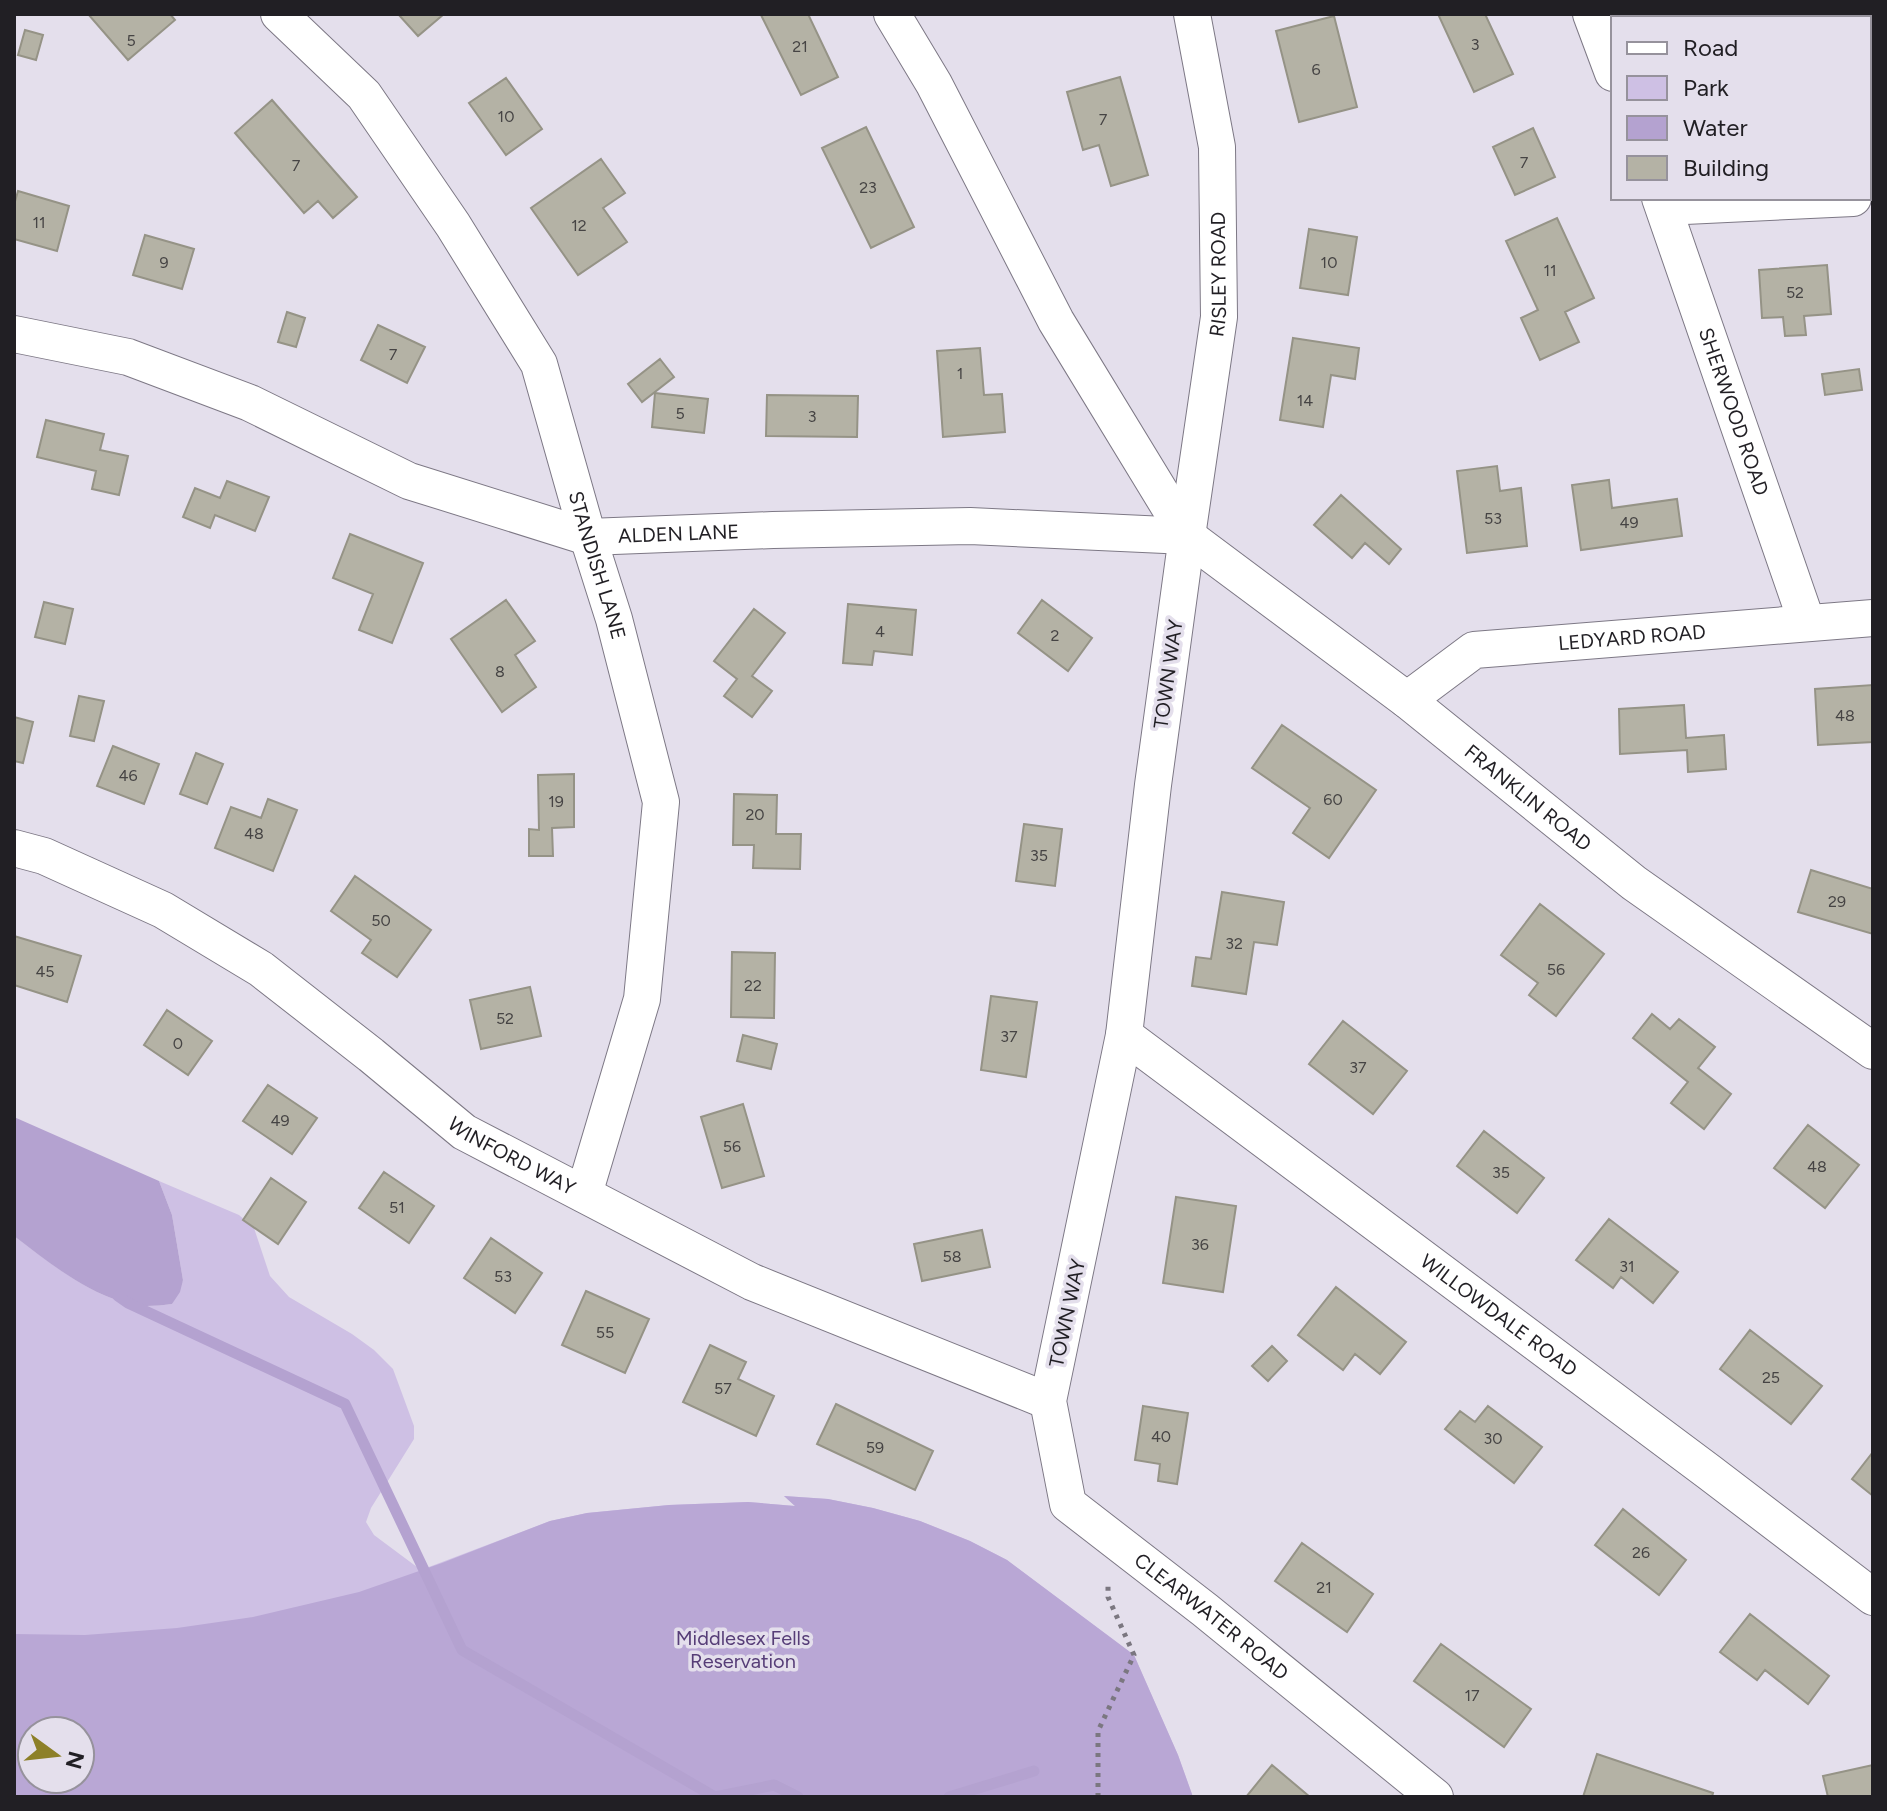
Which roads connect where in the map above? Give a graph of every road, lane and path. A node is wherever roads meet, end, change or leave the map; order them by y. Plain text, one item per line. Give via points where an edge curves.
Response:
1 (279, 14) edge
2 (892, 14) edge
3 (1192, 14) edge
4 (1591, 14) edge
5 (1611, 68) edge
6 (1777, 200) edge
7 (1662, 203) edge
8 (14, 334) edge
9 (1187, 536) junction
10 (588, 537) junction
11 (1873, 618) edge
12 (1807, 623) junction
13 (1407, 700) junction
14 (14, 848) edge
15 (1124, 1035) junction
16 (1873, 1051) edge
17 (584, 1194) junction
18 (1048, 1401) junction
19 (1109, 1535) junction
20 (1873, 1597) edge
21 (1098, 1797) edge
22 (1435, 1797) edge

1 - 10 street, STANDISH LANE via 364,95 539,364
2 - 9 street via 934,84 1056,321
3 - 9 street, RISLEY ROAD via 1217,147 1219,317
4 - 5 street
6 - 7 street
7 - 12 street, SHERWOOD ROAD
8 - 10 street, ALDEN LANE via 128,357 250,403 409,481
9 - 10 street, ALDEN LANE via 970,526
9 - 13 street, FRANKLIN ROAD
9 - 15 street, TOWN WAY
10 - 17 street, STANDISH LANE via 661,802 642,999
11 - 12 street, LEDYARD ROAD
12 - 13 street, LEDYARD ROAD via 1474,650
13 - 16 street, FRANKLIN ROAD via 1634,883
14 - 17 street, WINFORD WAY via 44,856 163,910 261,969 464,1132
15 - 18 street, TOWN WAY
15 - 20 street, WILLOWDALE ROAD
17 - 18 street, WINFORD WAY via 752,1282
18 - 19 street, CLEARWATER ROAD via 1068,1504
19 - 21 path via 1108,1597 1134,1655 1098,1731
19 - 22 street, CLEARWATER ROAD

